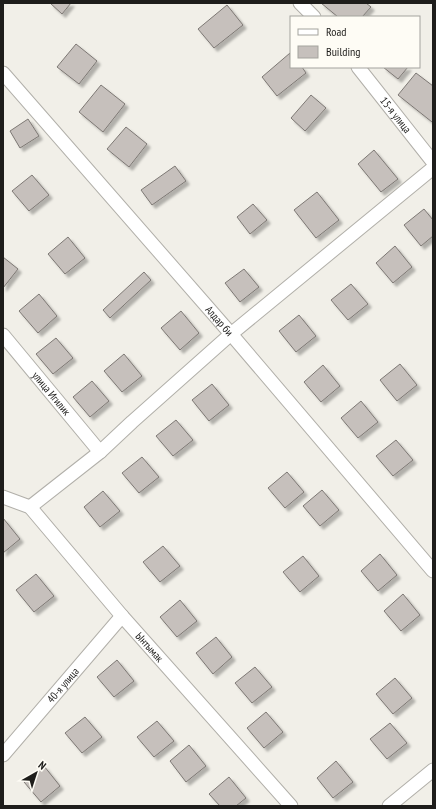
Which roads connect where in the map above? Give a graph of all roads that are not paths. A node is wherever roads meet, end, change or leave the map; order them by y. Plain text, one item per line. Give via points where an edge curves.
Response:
1 (300, 3) edge
2 (313, 16) edge
3 (359, 68) edge
4 (3, 73) edge
5 (433, 162) edge
6 (433, 168) edge
7 (232, 334) junction
8 (3, 335) edge
9 (100, 452) junction
10 (3, 496) edge
11 (30, 508) junction
12 (433, 571) edge
13 (122, 616) junction
14 (3, 755) edge
15 (433, 770) edge
16 (291, 806) edge
17 (389, 806) edge

1 - 2 street
3 - 5 street, 15-я улица
4 - 7 street, Алдар би
6 - 7 street
7 - 9 street
7 - 12 street, Алдар би
8 - 9 street, улица Игилик
9 - 11 street
10 - 11 street, Ынтымак
11 - 13 street, Ынтымак
13 - 14 street, 40-я улица
13 - 16 street, Ынтымак
15 - 17 street

